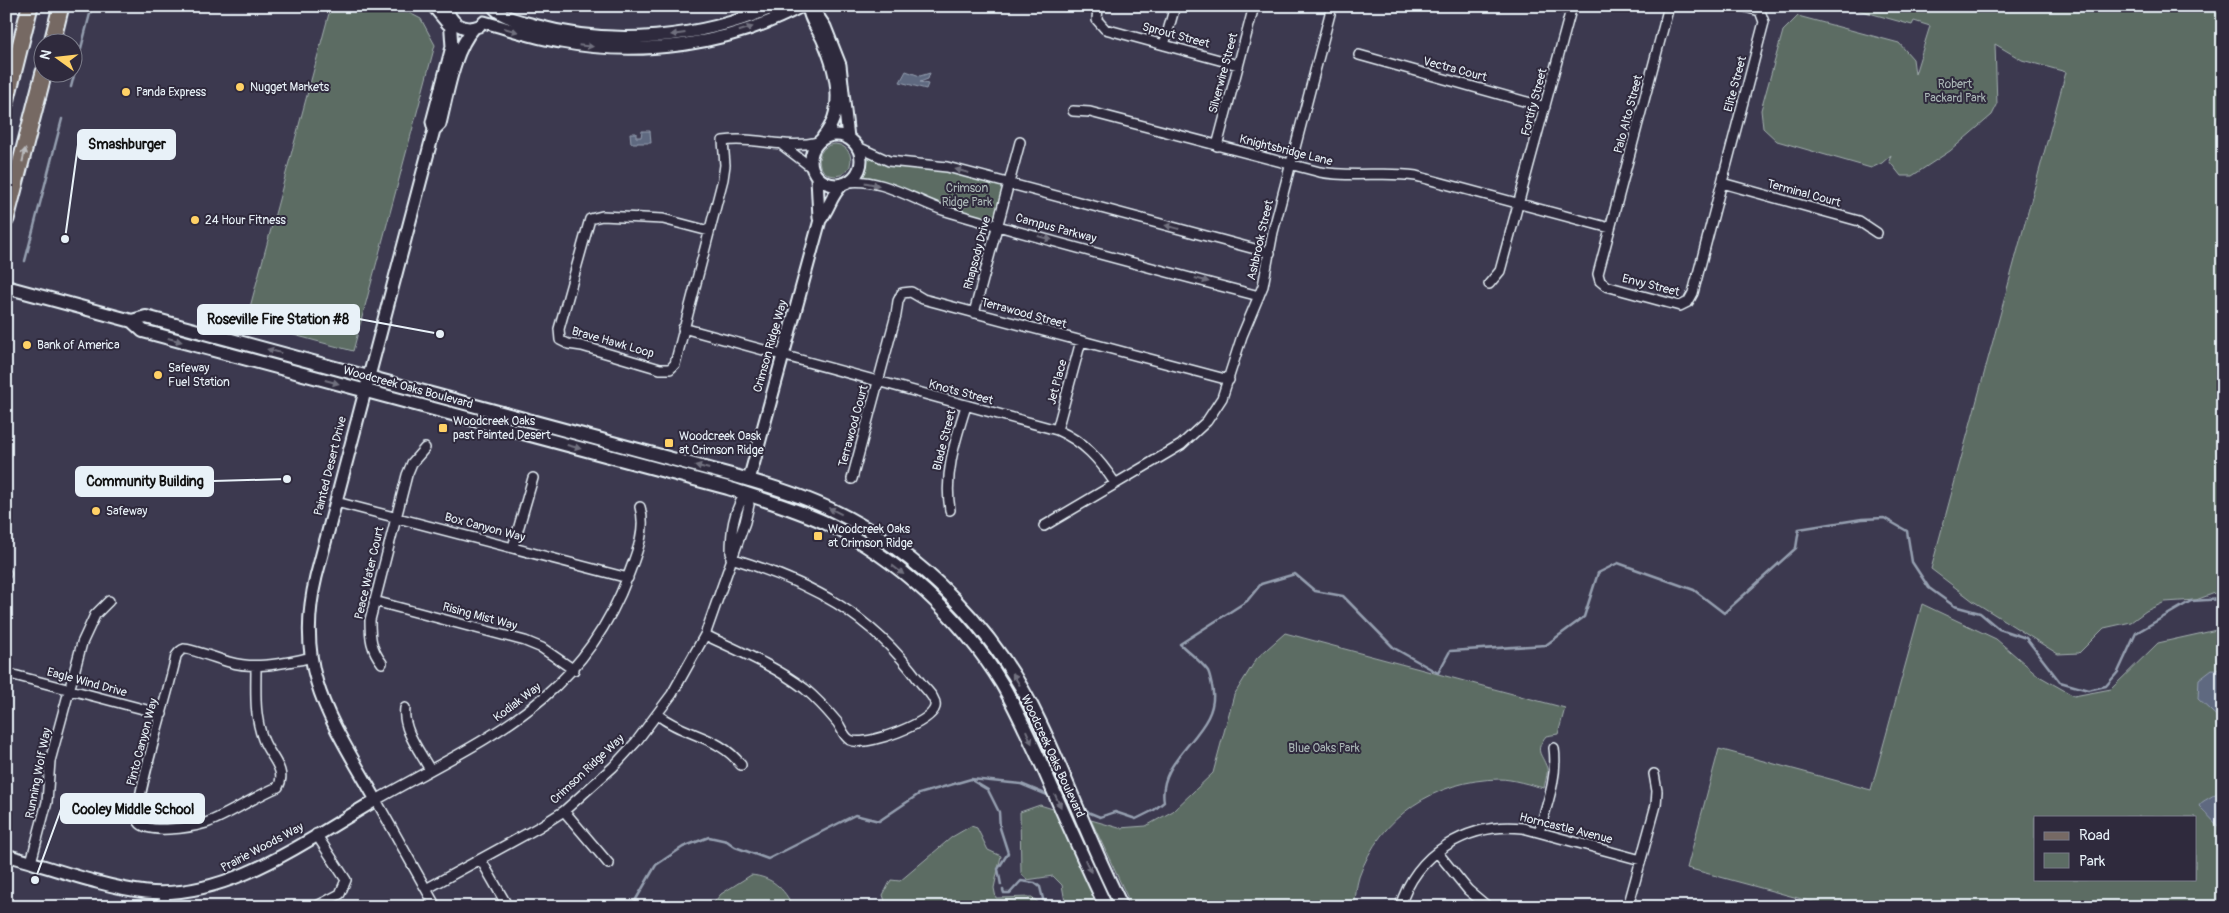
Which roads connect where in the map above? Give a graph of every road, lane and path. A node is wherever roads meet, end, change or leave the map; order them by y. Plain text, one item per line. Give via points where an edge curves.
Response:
1 (30, 6) edge
2 (61, 6) edge
3 (433, 6) edge
4 (492, 6) edge
5 (776, 6) edge
6 (802, 6) edge
7 (810, 6) edge
8 (1098, 6) edge
9 (1175, 6) edge
10 (1254, 6) edge
11 (1332, 6) edge
12 (1557, 6) edge
13 (1670, 6) edge
14 (1741, 6) edge
15 (1572, 8) edge
16 (448, 14) edge
17 (479, 25) junction
18 (54, 32) edge
19 (1164, 45) junction
20 (1359, 56) dead end
21 (1238, 65) junction
22 (41, 82) edge
23 (6, 102) edge
24 (1545, 107) junction
25 (1073, 111) dead end
26 (434, 130) junction
27 (848, 138) junction
28 (820, 140) junction
29 (1020, 142) dead end
30 (782, 145) junction
31 (1217, 146) junction
32 (858, 147) junction
33 (1291, 165) junction
34 (811, 166) junction
35 (817, 178) junction
36 (1722, 183) junction
37 (845, 184) junction
38 (1009, 184) junction
39 (1519, 204) junction
40 (6, 219) edge
41 (820, 220) junction
42 (998, 227) junction
43 (1610, 228) junction
44 (709, 231) junction
45 (1877, 232) dead end
46 (1270, 253) junction
47 (1490, 284) dead end
48 (6, 287) edge
49 (1259, 296) junction
50 (974, 312) junction
51 (132, 321) junction
52 (683, 328) junction
53 (1081, 341) junction
54 (781, 355) junction
55 (368, 376) junction
56 (878, 380) junction
57 (1229, 380) junction
58 (364, 390) junction
59 (966, 406) junction
60 (1057, 430) junction
61 (425, 448) dead end
62 (533, 478) dead end
63 (852, 479) dead end
64 (749, 480) junction
65 (1115, 483) junction
66 (746, 494) junction
67 (336, 502) junction
68 (640, 507) dead end
69 (950, 510) dead end
70 (396, 516) junction
71 (1044, 526) dead end
72 (513, 547) junction
73 (731, 558) junction
74 (628, 578) junction
75 (109, 601) dead end
76 (374, 601) junction
77 (705, 635) junction
78 (310, 658) junction
79 (382, 663) dead end
80 (256, 667) junction
81 (574, 670) junction
82 (6, 673) edge
83 (69, 690) junction
84 (405, 708) dead end
85 (162, 714) junction
86 (658, 714) junction
87 (1554, 748) dead end
88 (741, 765) dead end
89 (430, 770) junction
90 (1654, 774) dead end
91 (376, 800) junction
92 (564, 811) junction
93 (1539, 832) junction
94 (316, 834) junction
95 (1437, 852) junction
96 (6, 855) edge
97 (481, 860) junction
98 (1641, 860) junction
99 (31, 862) junction
100 (609, 864) dead end
101 (426, 889) junction
102 (165, 892) junction
103 (164, 907) edge
104 (315, 907) edge
105 (436, 907) edge
106 (508, 907) edge
107 (1106, 907) edge
108 (1122, 907) edge
109 (1400, 907) edge
110 (1488, 907) edge
111 (1628, 907) edge

1 - 23 main road
2 - 18 main road
3 - 16 street
5 -> 4 street via 706,29 620,37 541,27 502,15
4 - 17 street, Painted Desert Drive
17 -> 6 street via 562,42 655,48 727,35
7 - 27 street via 825,27 840,65
7 - 28 street via 809,14 825,46 838,98 834,122
8 - 19 street, Sprout Street via 1097,20 1103,28
9 - 19 street
10 - 21 street, Silverwire Street
11 - 33 street, Ashbrook Street
12 - 15 street
13 - 43 street, Palo Alto Street
14 - 36 street, Elite Street via 1760,11 1764,22
15 - 24 street, Fortify Street
16 - 17 street via 458,25
16 - 26 street, Painted Desert Drive via 452,47 432,122
17 - 26 street, Painted Desert Drive via 468,34 460,51 440,124
19 - 21 street, Sprout Street
20 - 24 street, Vectra Court
21 - 31 street, Silverwire Street
40 -> 22 main road
24 - 39 street, Fortify Street
25 - 31 street, Knightsbridge Lane via 1090,112
26 - 55 street, Painted Desert Drive
27 - 28 street via 836,134
27 - 32 street
28 - 30 street
28 - 34 street via 811,153
29 - 38 street, Rhapsody Drive
30 - 34 street
30 - 44 street, Brave Hawk Loop via 758,140 723,141 725,164
31 - 33 street, Knightsbridge Lane
32 - 37 street via 860,167
38 -> 32 street via 947,167 889,161
33 - 39 street, Knightsbridge Lane via 1338,176 1405,174
33 - 46 street, Ashbrook Street
34 - 35 street
35 - 37 street via 829,185
35 - 41 street, Crimson Ridge Way
36 - 43 street, Envy Street via 1693,293 1686,304 1674,305 1601,283 1598,274
36 - 45 street, Terminal Court via 1860,221
37 - 41 street, Crimson Ridge Way via 831,198
37 -> 42 street, Campus Parkway via 862,182 881,186 935,208
38 - 42 street, Rhapsody Drive
46 -> 38 street
39 - 43 street, Knightsbridge Lane
39 - 47 street, Fortify Street via 1500,271
41 - 54 street, Crimson Ridge Way
42 -> 49 street, Campus Parkway
42 - 50 street, Rhapsody Drive
44 - 52 street, Brave Hawk Loop
44 - 52 street, Brave Hawk Loop via 663,219 602,216 590,219 559,329 560,340 568,344 670,369 675,364
46 - 49 street, Ashbrook Street
48 - 51 main road, Woodcreek Oaks Boulevard
49 - 57 street, Ashbrook Street via 1242,336
50 - 53 street, Terrawood Street
50 - 56 street, Terrawood Street via 923,299 911,292 902,293
55 -> 51 main road, Woodcreek Oaks Boulevard via 146,317
51 -> 58 main road, Woodcreek Oaks Boulevard via 143,331
52 - 54 street, Knots Street
53 - 57 street, Terrawood Street
53 - 60 street, Jet Place
54 - 56 street, Knots Street
54 - 64 street, Crimson Ridge Way
55 - 58 street, Painted Desert Drive
64 -> 55 main road, Woodcreek Oaks Boulevard
56 - 59 street, Knots Street
56 - 63 street, Terrawood Court
57 - 65 street, Ashbrook Street via 1214,412 1191,437
58 -> 66 main road, Woodcreek Oaks Boulevard
58 - 67 street, Painted Desert Drive
59 - 60 street, Knots Street
59 - 69 street, Blade Street via 949,469 947,494
60 - 65 street, Knots Street via 1085,446
61 - 70 street, Peace Water Court via 412,463
62 - 72 street
64 - 66 main road
108 -> 64 main road, Woodcreek Oaks Boulevard via 1040,722 987,636 944,590 905,556 855,522 804,497
65 - 71 street, Ashbrook Street
66 - 73 street, Crimson Ridge Way via 738,504 738,525
66 -> 107 main road, Woodcreek Oaks Boulevard via 796,510 854,539 897,569 935,602 974,644 998,678
67 - 70 street, Box Canyon Way
67 - 78 street, Painted Desert Drive via 310,598
68 - 74 street, Kodiak Way via 642,528
70 - 72 street, Box Canyon Way
70 - 76 street, Peace Water Court
72 - 74 street, Box Canyon Way
73 - 77 street, Crimson Ridge Way
73 - 77 street via 797,581 862,621 912,670 936,706 931,714 902,731 851,740 825,708 805,690 766,665
74 - 81 street, Kodiak Way via 604,629
75 - 83 street, Running Wolf Way via 87,629
76 - 79 street, Peace Water Court via 370,639 373,652
76 - 81 street, Rising Mist Way via 525,641 542,648
77 - 86 street, Crimson Ridge Way via 689,667
78 - 80 street, Pinto Canyon Way
78 - 91 street, Painted Desert Drive via 324,706
80 - 85 street, Pinto Canyon Way via 235,664 187,648 181,650 176,656
80 - 85 street, Pinto Canyon Way via 258,723 283,779 278,787 219,817 175,829 147,828 141,826 137,819
81 - 89 street, Kodiak Way via 535,707 512,723
82 - 83 street, Eagle Wind Drive
83 - 85 street, Eagle Wind Drive
83 - 99 street, Running Wolf Way via 50,761 48,796
84 - 89 street via 407,728
86 - 88 street via 685,731 726,747
86 - 92 street, Crimson Ridge Way via 612,767
87 - 93 street via 1554,776
89 - 91 street, Kodiak Way
90 - 98 street via 1656,805
91 - 94 street, Prairie Woods Way
91 - 101 street
92 - 97 street, Crimson Ridge Way
92 - 100 street
93 - 95 street, Horncastle Avenue via 1510,826 1482,830 1459,837
93 - 98 street, Horncastle Avenue
94 - 102 street, Prairie Woods Way via 230,880 201,888
94 - 104 street via 346,880 340,894
95 - 109 street, Horncastle Avenue via 1411,879
95 - 110 street via 1468,890
96 - 99 street, Prairie Woods Way
97 - 101 street, Crimson Ridge Way
97 - 106 street
98 - 111 street
99 - 102 street, Prairie Woods Way via 127,888
101 - 105 street
102 - 103 street

